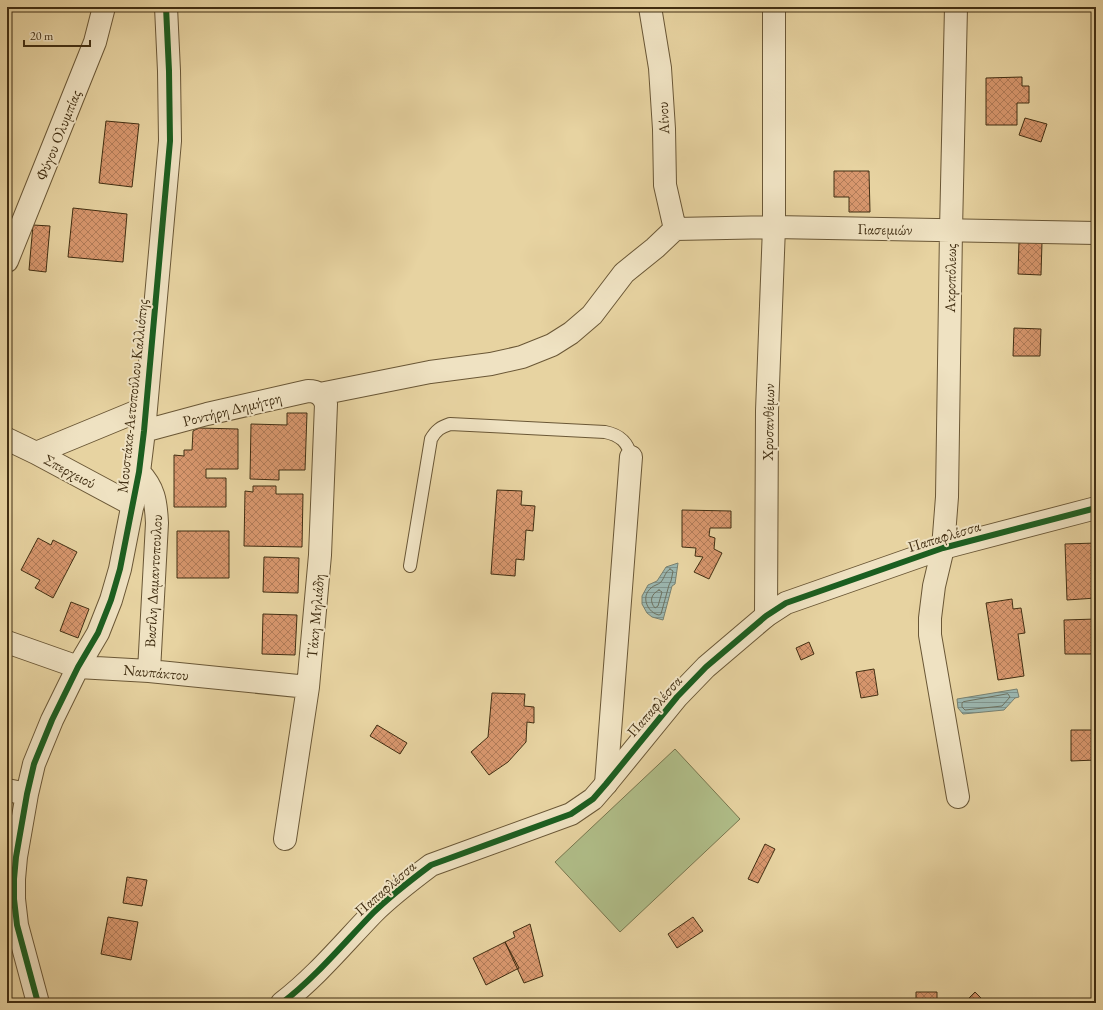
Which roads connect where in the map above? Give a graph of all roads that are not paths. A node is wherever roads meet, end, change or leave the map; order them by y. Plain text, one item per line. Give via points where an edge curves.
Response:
1 (104, 7) edge
2 (166, 7) edge
3 (650, 7) edge
4 (774, 7) edge
5 (956, 7) edge
6 (774, 227) junction
7 (675, 229) junction
8 (951, 230) junction
9 (1096, 233) edge
10 (7, 261) edge
11 (320, 394) junction
12 (145, 408) junction
13 (144, 431) junction
14 (7, 439) edge
15 (36, 453) junction
16 (631, 457) joint
17 (139, 472) junction
18 (133, 505) junction
19 (1096, 508) edge
20 (943, 548) junction
21 (410, 566) dead end
22 (766, 616) junction
23 (7, 642) edge
24 (78, 666) junction
25 (149, 671) junction
26 (308, 687) junction
27 (606, 784) junction
28 (17, 792) edge
29 (958, 797) dead end
30 (285, 839) dead end
31 (12, 925) edge
32 (38, 1003) edge
33 (282, 1003) edge

1 - 10 street, Φύγου Ολυμπίας via 95,42
2 - 12 street, Μουστάκα-Αετοπούλου Καλλιόπης via 170,141
3 - 7 street, Αίνου via 660,68 665,185
4 - 6 street, Χρυσανθέμων
5 - 8 street, Ακροπόλεως
6 - 7 street, Γιασεμιών
6 - 8 street, Γιασεμιών
6 - 22 street, Χρυσανθέμων via 767,410
7 - 11 street, Ροντήρη Δημήτρη via 624,273 592,315 552,345 522,357 491,364 430,372
8 - 9 street, Γιασεμιών
8 - 20 street, Ακροπόλεως via 947,489
11 - 13 street, Ροντήρη Δημήτρη via 313,391 298,392
11 - 26 street, Τάκη Μηλιάδη via 326,404 326,412 320,555
12 - 13 street, Μουστάκα-Αετοπούλου Καλλιόπης
12 - 15 street
13 - 17 street, Μουστάκα-Αετοπούλου Καλλιόπης
14 - 15 street, Σπερχειού
15 - 18 street, Σπερχειού
16 - 21 lane via 625,442 616,434 605,432 450,424 441,427 431,439
16 - 27 street, Παπαφλέσσα
17 - 18 street, Μουστάκα-Αετοπούλου Καλλιόπης
17 - 25 street, Βασίλη Δαμαντοπουλου via 147,480 156,503
18 - 24 street, Μουστάκα-Αετοπούλου Καλλιόπης via 111,600 98,633
19 - 20 street, Παπαφλέσσα
20 - 22 street, Παπαφλέσσα via 786,603
20 - 29 street, Ακροπόλεως via 934,586 930,635
22 - 27 street, Παπαφλέσσα via 706,667 677,697
23 - 24 street, Ναυπάκτου
24 - 25 street, Ναυπάκτου
24 - 28 street, Μουστάκα-Αετοπούλου Καλλιόπης via 34,764
25 - 26 street, Ναυπάκτου
26 - 30 street, Τάκη Μηλιάδη
27 - 33 street, Παπαφλέσσα via 593,799 571,814 431,865 374,912 315,974
28 - 31 street, Μουστάκα-Αετοπούλου Καλλιόπης
31 - 32 street, Μουστάκα-Αετοπούλου Καλλιόπης

